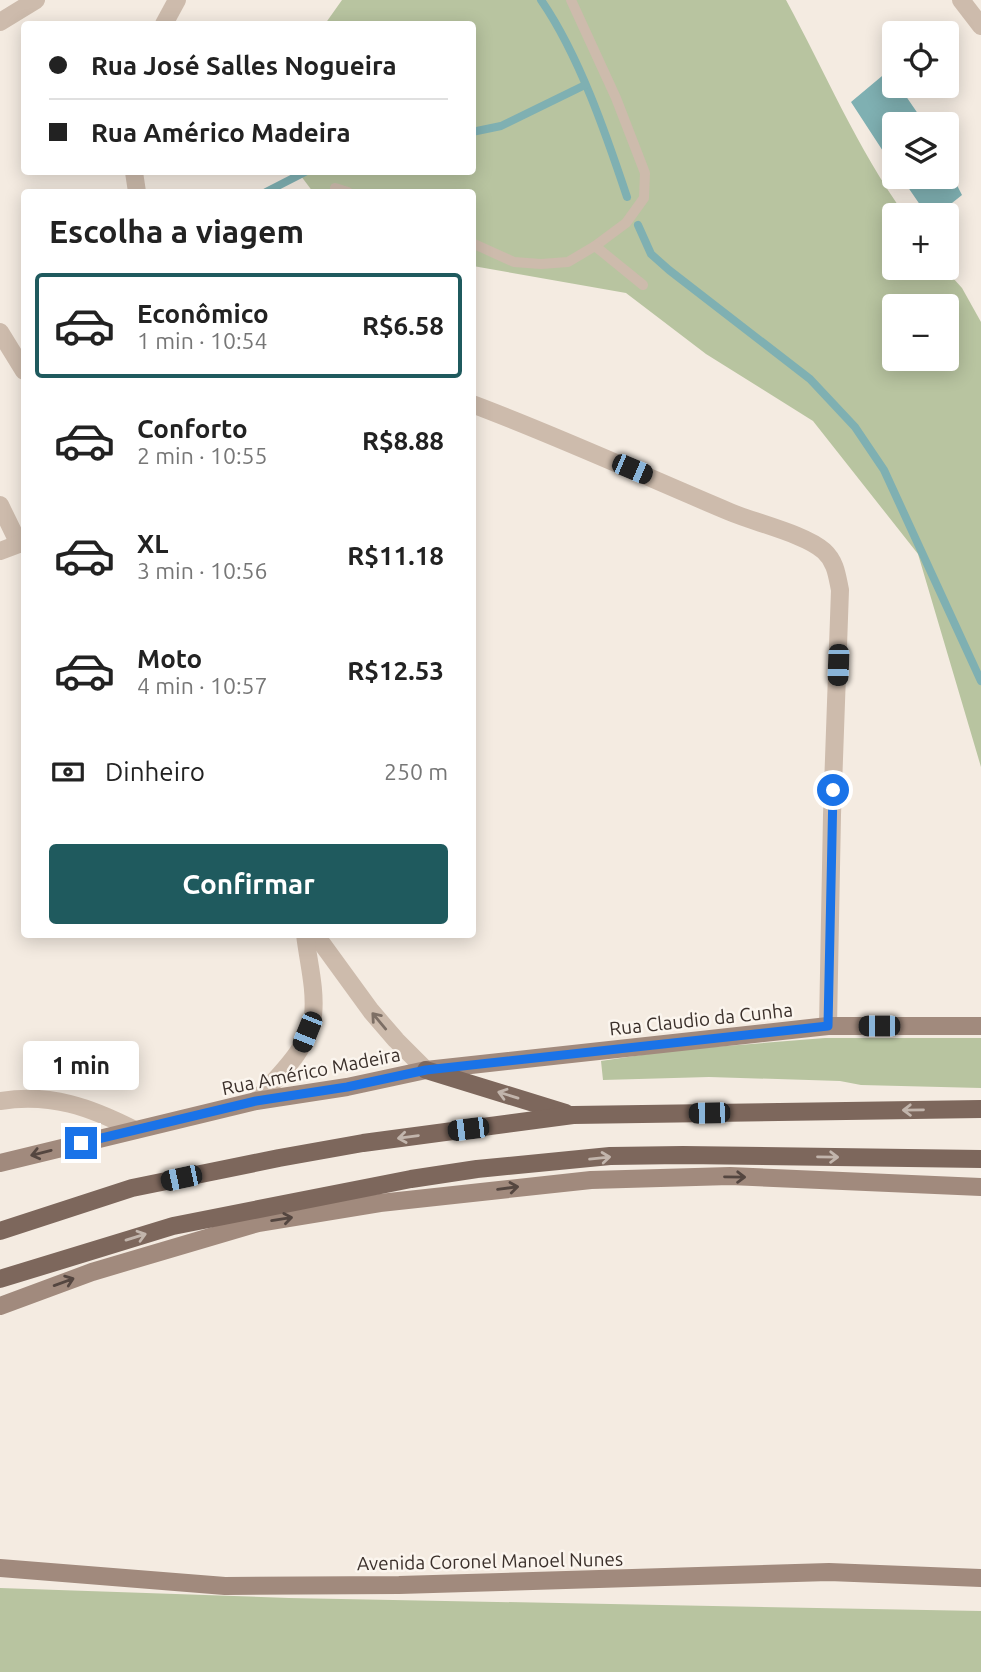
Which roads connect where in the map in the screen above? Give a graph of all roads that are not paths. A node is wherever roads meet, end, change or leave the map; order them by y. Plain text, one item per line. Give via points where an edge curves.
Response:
1 (36, 0) edge
2 (177, 0) edge
3 (571, 0) edge
4 (961, 0) edge
5 (166, 21) edge
6 (0, 22) edge
7 (981, 26) edge
8 (335, 188) dead end
9 (338, 189) edge
10 (476, 245) edge
11 (595, 246) junction
12 (643, 285) dead end
13 (0, 332) edge
14 (21, 366) edge
15 (476, 406) edge
16 (0, 505) edge
17 (21, 541) edge
18 (21, 543) edge
19 (0, 551) edge
20 (306, 938) edge
21 (318, 938) edge
22 (828, 1026) junction
23 (981, 1026) edge
24 (426, 1070) junction
25 (0, 1101) edge
26 (256, 1101) junction
27 (981, 1110) edge
28 (573, 1115) junction
29 (135, 1130) junction
30 (981, 1159) edge
31 (0, 1163) edge
32 (981, 1187) edge
33 (0, 1231) edge
34 (0, 1279) edge
35 (0, 1306) edge
36 (0, 1568) edge
37 (981, 1578) edge

1 - 6 street
2 - 5 street
3 - 11 lane via 645,173 644,198 626,223
4 - 7 street
8 - 9 lane
10 - 11 lane via 514,262 541,264 568,262
11 - 12 lane
13 - 14 street
15 - 22 street via 809,542 833,561 840,590
16 - 17 street
18 - 19 street
20 - 26 street via 313,1018 301,1046
24 -> 21 street via 371,1011
22 - 23 street, Rua Claudio da Cunha
22 - 24 street, Rua Claudio da Cunha
24 - 26 street, Rua Américo Madeira
28 -> 24 main road
25 - 29 street via 26,1097 83,1106
26 - 29 street, Rua Américo Madeira
27 -> 28 main road
28 -> 33 main road via 279,1158 132,1188
29 -> 31 street, Rua Américo Madeira
34 -> 30 main road via 173,1226 477,1169 683,1154
35 -> 32 street via 92,1272 258,1223 393,1202 591,1180 730,1176
36 - 37 street, Avenida Coronel Manoel Nunes via 225,1586 829,1572

